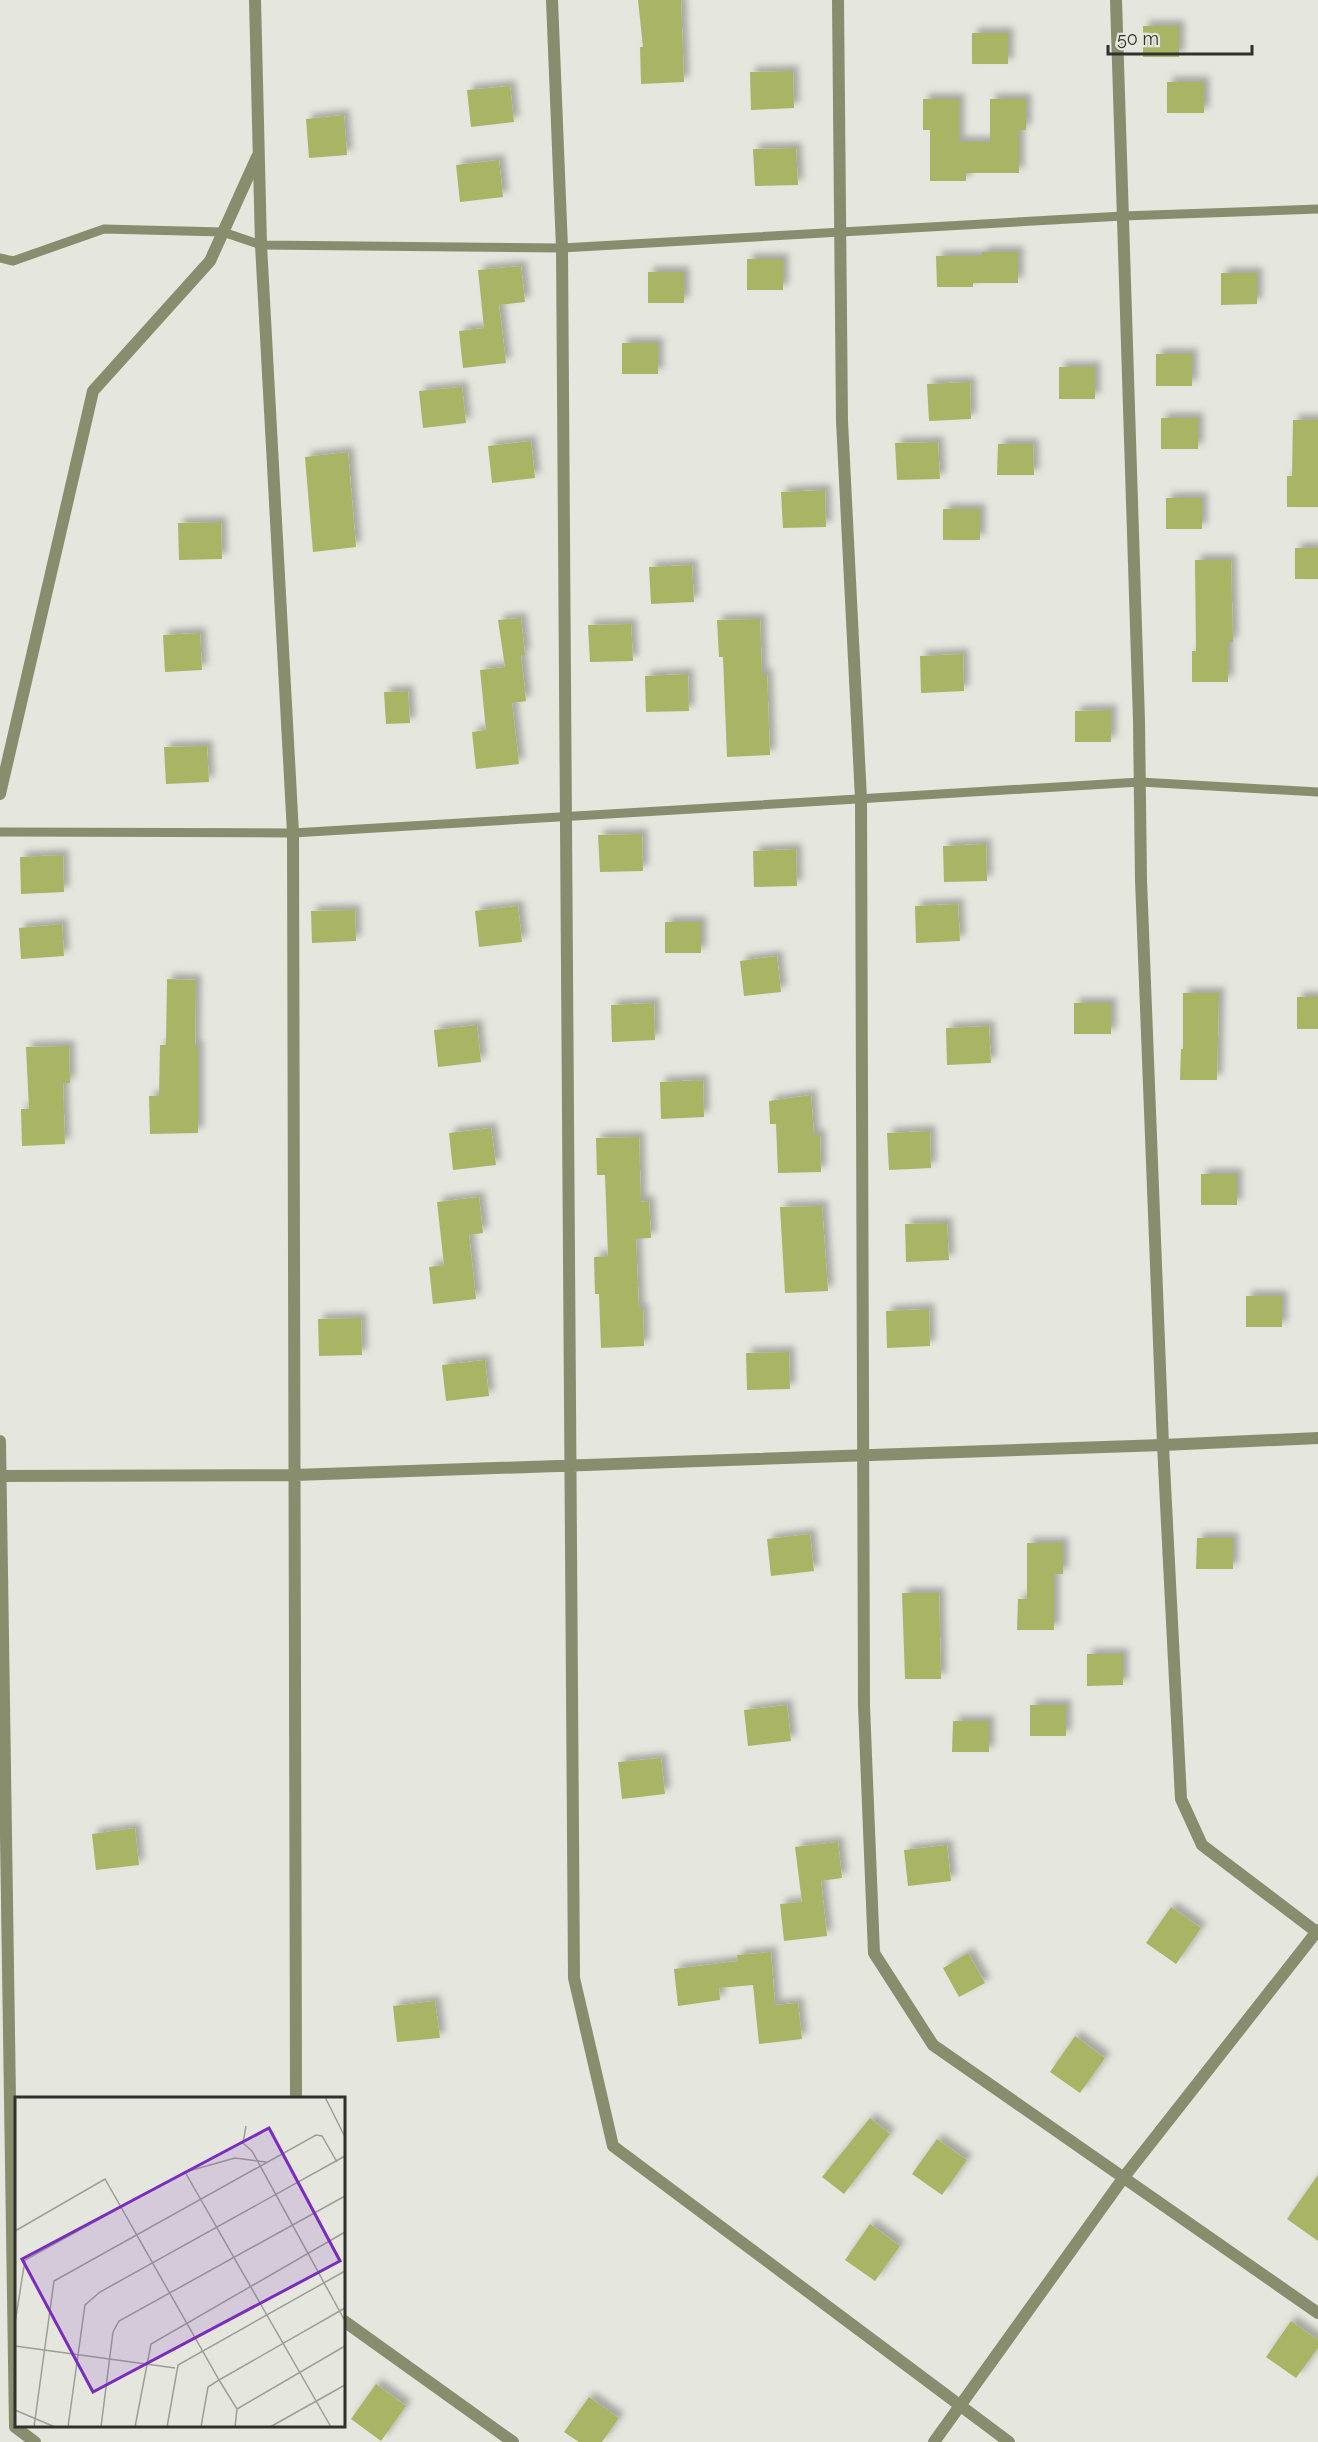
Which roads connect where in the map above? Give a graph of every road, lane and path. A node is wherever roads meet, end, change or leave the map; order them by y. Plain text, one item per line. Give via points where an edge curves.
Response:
1 (255, 0) edge
2 (552, 0) edge
3 (838, 0) edge
4 (1116, 0) edge
5 (258, 153) junction
6 (1318, 209) edge
7 (1123, 216) junction
8 (841, 231) junction
9 (223, 232) junction
10 (261, 245) junction
11 (562, 248) junction
12 (0, 258) edge
13 (1140, 782) junction
14 (1318, 792) edge
15 (0, 794) edge
16 (861, 799) junction
17 (566, 817) junction
18 (0, 832) edge
19 (293, 833) junction
20 (1318, 1438) edge
21 (0, 1441) edge
22 (1163, 1445) junction
23 (863, 1456) junction
24 (570, 1466) junction
25 (295, 1475) junction
26 (0, 1476) edge
27 (1318, 1932) edge
28 (296, 2097) edge
29 (1124, 2176) junction
30 (1318, 2313) edge
31 (345, 2322) edge
32 (959, 2407) junction
33 (35, 2442) edge
34 (513, 2442) edge
35 (934, 2442) edge
36 (1009, 2442) edge

1 - 5 street
2 - 11 street
3 - 8 street
4 - 7 street
5 - 9 street
5 - 10 street
6 - 7 lane
7 - 8 lane
7 - 13 street
8 - 11 lane
8 - 16 street via 842,421
9 - 10 lane
9 - 12 lane via 104,229 13,261
9 - 15 street via 210,261 93,391
10 - 11 lane
10 - 19 street
11 - 17 street
13 - 14 lane
13 - 16 lane
13 - 22 street
16 - 17 lane
16 - 23 street
17 - 19 lane
17 - 24 street
18 - 19 lane
19 - 25 street
20 - 22 street
21 - 26 street
22 - 23 street
22 - 27 street via 1180,1799 1202,1845
23 - 24 street
23 - 29 street via 864,1706 874,1953 933,2045
24 - 25 street
24 - 32 street via 574,1978 614,2146
25 - 26 street
25 - 28 street
26 - 33 street via 15,2427
27 - 29 street
29 - 30 street
29 - 32 street
31 - 34 street
32 - 35 street
32 - 36 street

